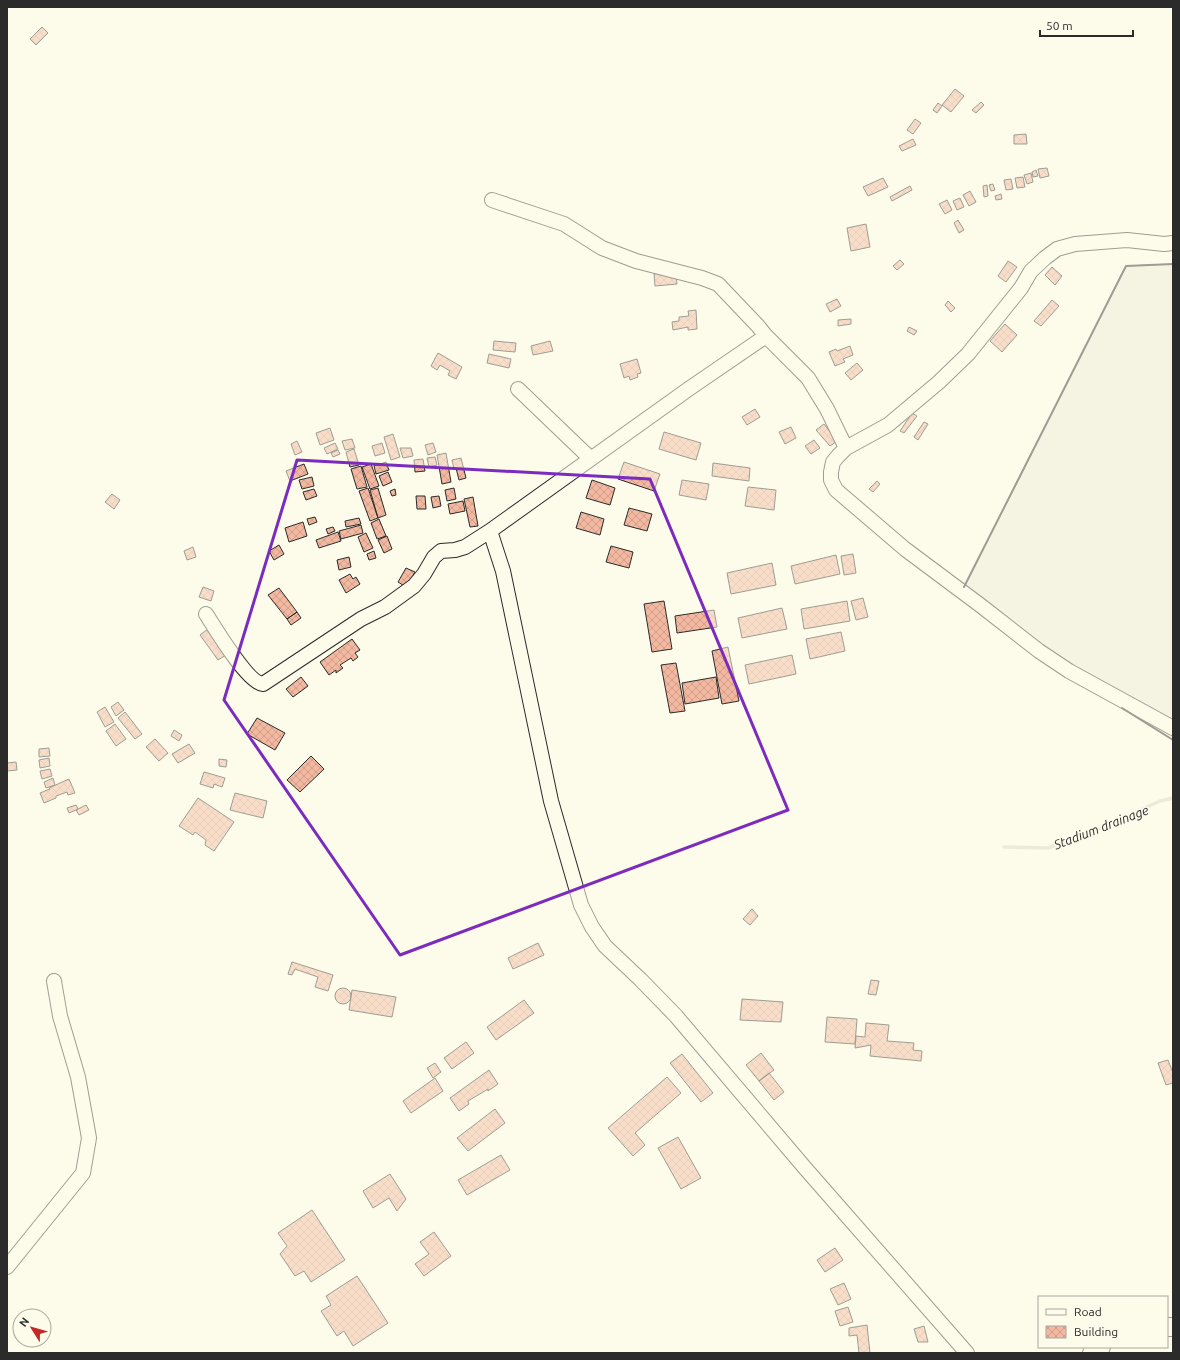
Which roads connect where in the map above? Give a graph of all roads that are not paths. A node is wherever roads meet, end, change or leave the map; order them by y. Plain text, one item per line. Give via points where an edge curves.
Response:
1 (492, 200) dead end
2 (1173, 243) edge
3 (766, 336) junction
4 (518, 389) dead end
5 (846, 448) junction
6 (591, 459) junction
7 (490, 531) junction
8 (206, 614) dead end
9 (1173, 728) edge
10 (54, 981) dead end
11 (7, 1267) edge
12 (966, 1353) edge

1 - 3 street via 564,224 602,248 636,261 718,284
2 - 5 street via 1127,240 1075,244 1057,249 1031,271 1021,288 968,354 939,382 888,425
3 - 5 street via 808,378
3 - 6 street
4 - 6 street
5 - 9 street via 833,462 831,480 836,490 905,550 1069,671
6 - 7 street
7 - 8 street via 465,547 441,551 414,586 263,684 254,681 244,670
7 - 12 street via 503,571 551,801 581,905 592,927 605,946 676,1016
10 - 11 street via 60,1016 78,1078 89,1138 83,1174

